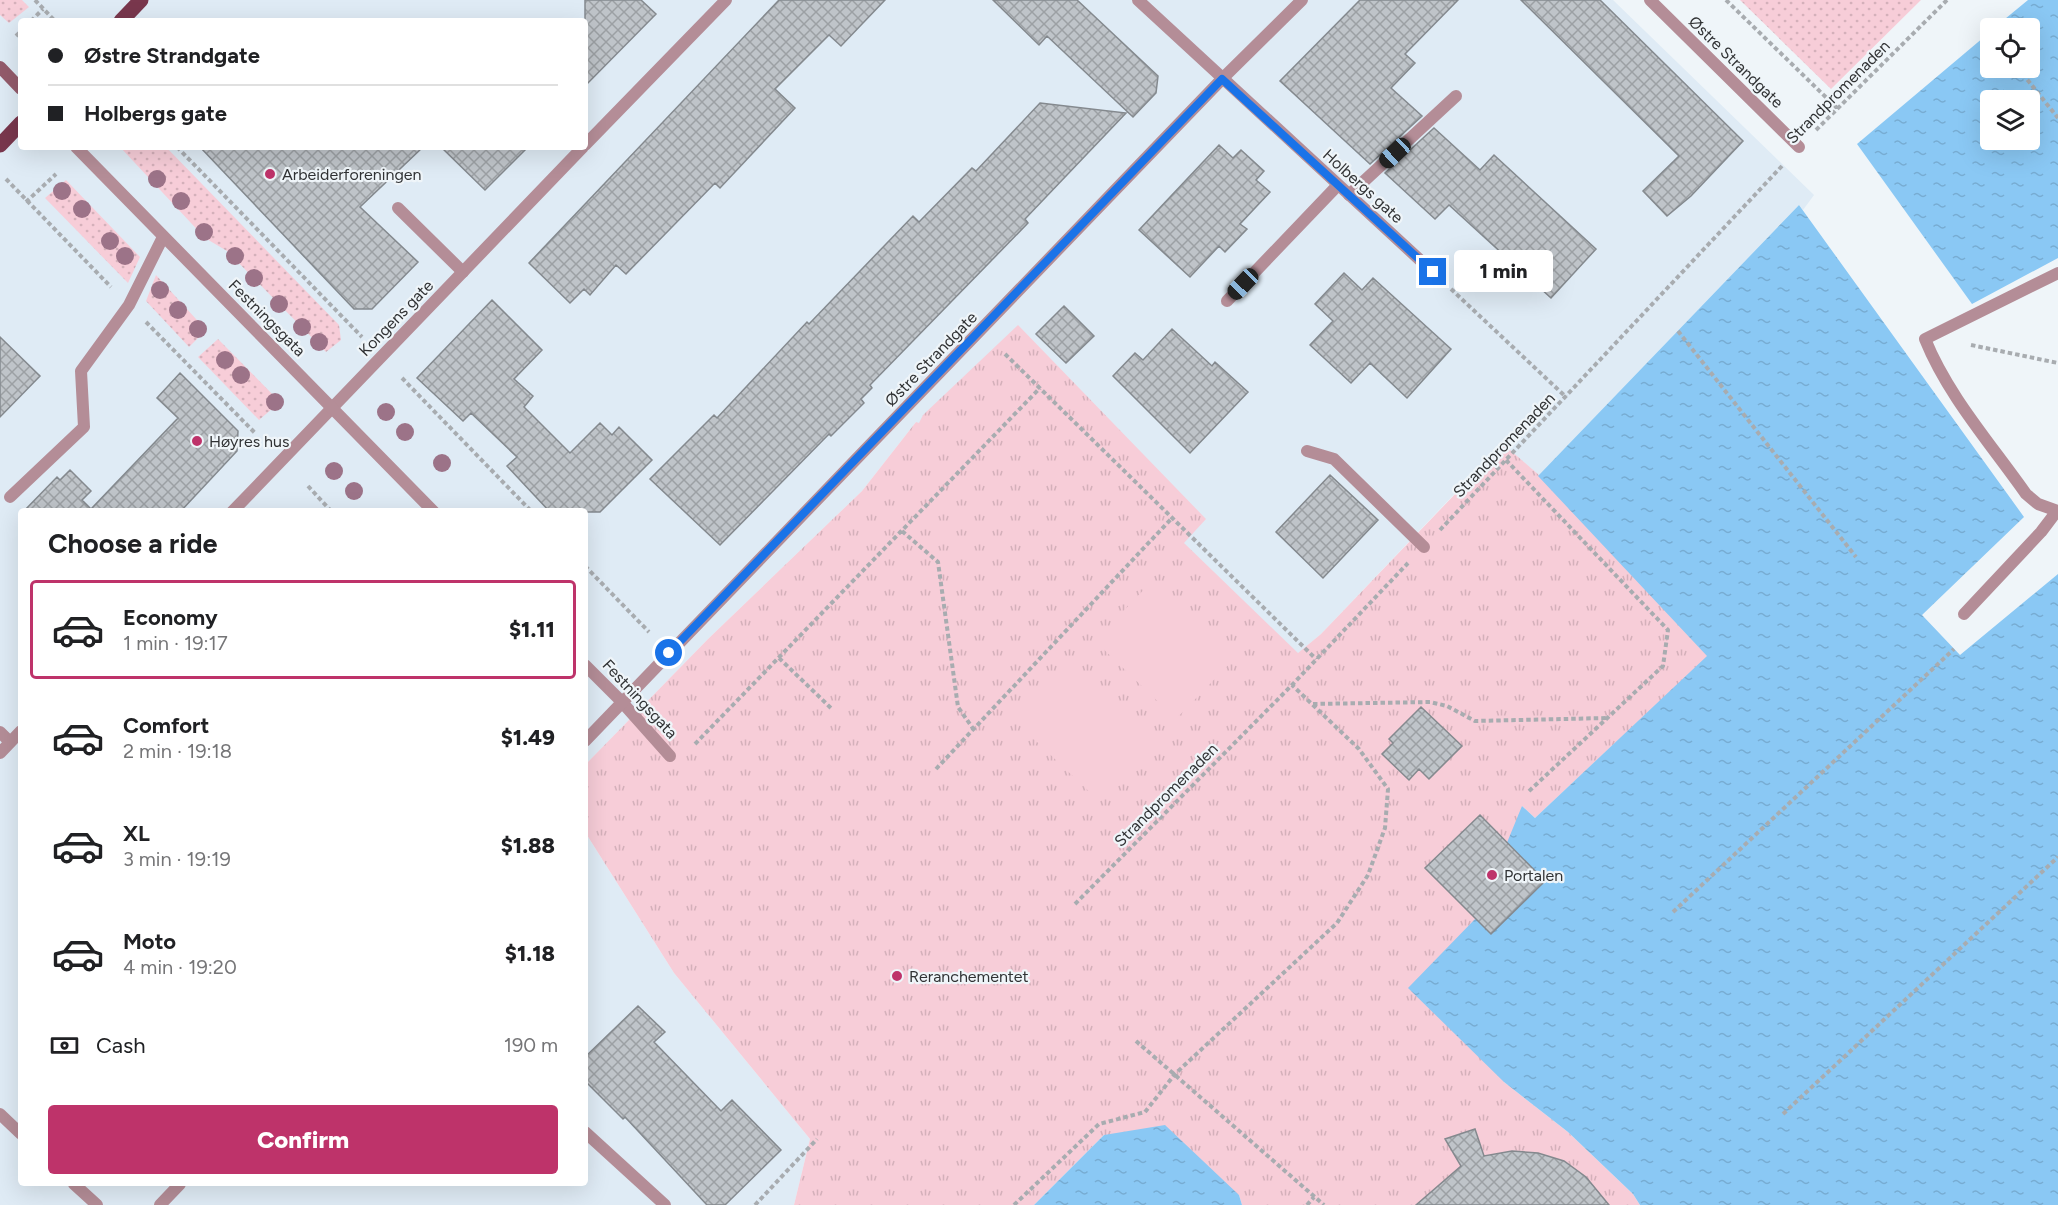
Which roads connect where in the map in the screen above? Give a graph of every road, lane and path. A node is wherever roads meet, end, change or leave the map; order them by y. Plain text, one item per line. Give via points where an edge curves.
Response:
1 (35, 0) edge
2 (141, 0) edge
3 (726, 0) edge
4 (1138, 0) edge
5 (1302, 0) edge
6 (1650, 0) edge
7 (1726, 0) edge
8 (1947, 0) edge
9 (44, 9) junction
10 (34, 18) edge
11 (52, 18) edge
12 (124, 18) edge
13 (0, 67) edge
14 (2026, 78) edge
15 (1222, 79) junction
16 (18, 86) edge
17 (1456, 96) dead end
18 (1838, 109) junction
19 (2058, 118) edge
20 (18, 126) edge
21 (588, 142) edge
22 (0, 145) edge
23 (1800, 147) junction
24 (79, 150) edge
25 (180, 150) edge
26 (580, 150) edge
27 (56, 174) dead end
28 (1338, 185) junction
29 (1349, 195) junction
30 (26, 201) dead end
31 (398, 208) dead end
32 (163, 237) junction
33 (463, 272) junction
34 (1433, 272) joint
35 (2058, 273) edge
36 (1227, 301) dead end
37 (1678, 331) dead end
38 (362, 337) dead end
39 (1926, 339) junction
40 (1005, 354) dead end
41 (2058, 363) edge
42 (402, 378) dead end
43 (1040, 388) junction
44 (1566, 397) junction
45 (332, 408) junction
46 (1307, 451) dead end
47 (1506, 460) junction
48 (308, 486) dead end
49 (10, 497) dead end
50 (236, 508) edge
51 (328, 508) edge
52 (430, 508) edge
53 (528, 508) edge
54 (2058, 510) edge
55 (1172, 518) junction
56 (902, 531) junction
57 (1424, 546) junction
58 (1856, 557) dead end
59 (588, 569) edge
60 (1964, 614) dead end
61 (649, 632) dead end
62 (1954, 649) dead end
63 (779, 658) junction
64 (1316, 659) junction
65 (588, 668) edge
66 (1292, 685) junction
67 (621, 701) junction
68 (1313, 704) junction
69 (833, 710) dead end
70 (1608, 718) junction
71 (974, 730) junction
72 (0, 732) edge
73 (18, 734) edge
74 (588, 738) edge
75 (10, 742) junction
76 (695, 744) dead end
77 (0, 753) edge
78 (670, 756) dead end
79 (936, 769) dead end
80 (1527, 794) dead end
81 (2058, 857) edge
82 (1075, 904) dead end
83 (1672, 912) dead end
84 (1136, 1041) dead end
85 (1175, 1074) junction
86 (0, 1114) edge
87 (1783, 1114) dead end
88 (18, 1131) edge
89 (588, 1135) edge
90 (818, 1139) dead end
91 (76, 1186) edge
92 (178, 1186) edge
93 (1314, 1197) junction
94 (97, 1205) edge
95 (160, 1205) edge
96 (665, 1205) edge
97 (754, 1205) edge
98 (1014, 1205) edge
99 (1307, 1205) edge
100 (1324, 1205) edge

1 - 9 path
2 - 12 main road
3 - 21 street, Kongens gate
4 - 15 street, Holbergs gate
5 - 15 street, Østre Strandgate
6 - 23 street, Østre Strandgate
7 - 18 path
8 - 18 path, Strandpromenaden
9 - 10 path
9 - 11 path
13 - 16 main road
14 - 19 path
15 - 28 street, Holbergs gate
15 - 67 street, Østre Strandgate
17 - 29 street
18 - 23 path, Strandpromenaden
20 - 22 main road
23 - 44 path, Strandpromenaden
24 - 32 street, Festningsgata
25 - 38 path
26 - 33 street, Kongens gate
27 - 30 path
28 - 29 street, Holbergs gate
28 - 36 street
29 - 34 street, Holbergs gate
31 - 33 street
32 - 45 street, Festningsgata
32 - 49 street via 129,305 81,371 84,427
33 - 45 street, Kongens gate
34 - 44 path
35 - 39 street
37 - 58 path
39 - 41 path
39 - 54 street via 1955,396 2026,494 2038,504
40 - 43 path
42 - 53 path
43 - 55 path
43 - 56 path
44 - 47 path, Strandpromenaden
45 - 50 street, Kongens gate
45 - 52 street, Festningsgata
46 - 57 street via 1334,459
47 - 57 path, Strandpromenaden
47 - 70 path via 1668,630 1663,666
48 - 51 path
54 - 60 street
55 - 64 path
55 - 71 path
56 - 63 path
56 - 71 path via 938,562 958,707
57 - 64 path, Strandpromenaden
59 - 61 path
62 - 83 path
63 - 69 path
63 - 76 path
64 - 66 path, Strandpromenaden
65 - 67 street, Festningsgata
66 - 68 path
66 - 82 path, Strandpromenaden
67 - 74 street, Østre Strandgate
67 - 78 street, Festningsgata
68 - 70 path via 1430,702 1448,706 1475,721
68 - 85 path via 1359,749 1388,789 1385,828 1368,875 1336,922
70 - 80 path
71 - 79 path
72 - 75 street
73 - 75 street
75 - 77 street
81 - 87 path
84 - 85 path
85 - 93 path
85 - 98 path via 1145,1112 1099,1124
86 - 88 street
89 - 96 street
90 - 97 path
91 - 94 street
92 - 95 street
93 - 99 path
93 - 100 path

